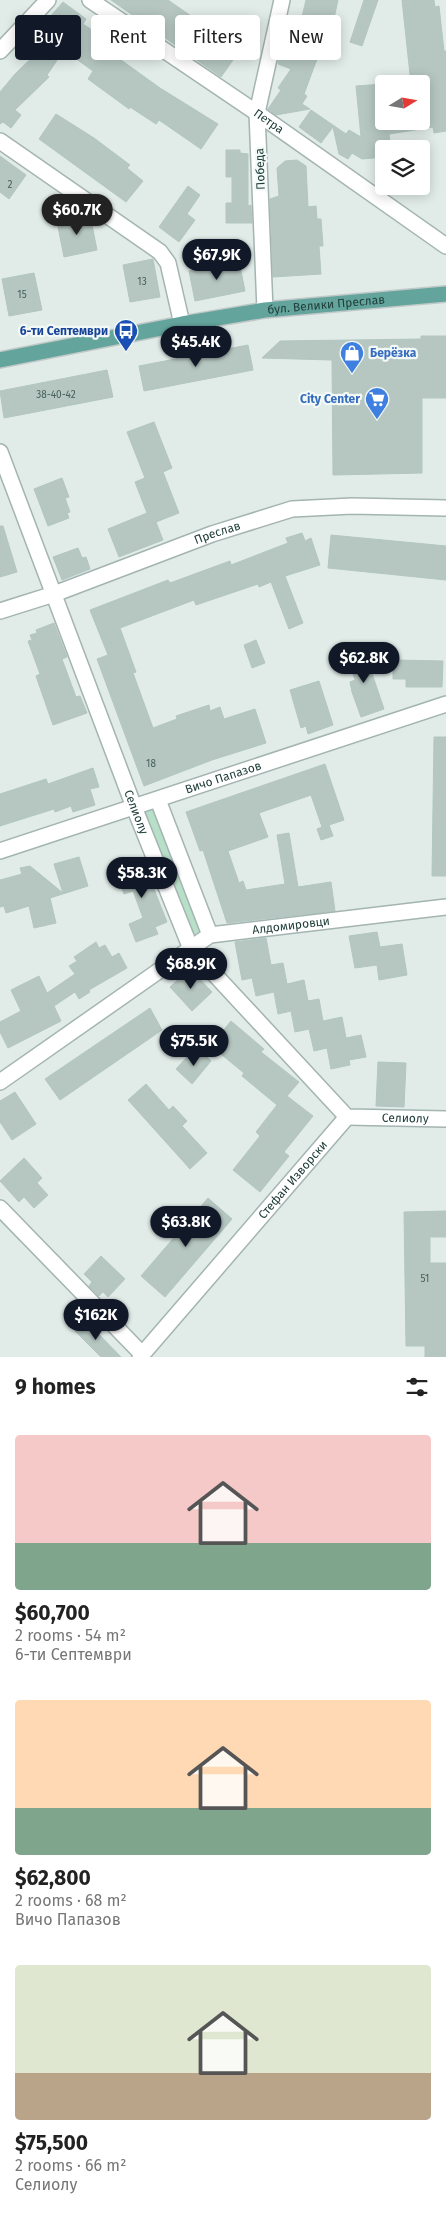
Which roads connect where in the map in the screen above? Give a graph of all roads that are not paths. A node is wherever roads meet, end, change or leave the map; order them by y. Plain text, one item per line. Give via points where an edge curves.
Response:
1 (48, 0) edge
2 (90, 0) edge
3 (282, 0) edge
4 (0, 51) edge
5 (257, 113) junction
6 (0, 140) edge
7 (446, 246) edge
8 (446, 294) edge
9 (266, 310) junction
10 (182, 324) junction
11 (0, 360) edge
12 (0, 452) edge
13 (446, 508) edge
14 (54, 594) junction
15 (0, 611) edge
16 (446, 704) edge
17 (158, 800) junction
18 (134, 808) junction
19 (0, 851) edge
20 (446, 907) edge
21 (210, 935) junction
22 (191, 949) junction
23 (0, 1082) edge
24 (347, 1117) junction
25 (446, 1119) edge
26 (0, 1208) edge
27 (141, 1356) edge

1 - 4 street
2 - 5 street, Петра
3 - 5 street, Победа
5 - 7 street, Петра
5 - 9 street, Победа
6 - 10 street via 160,252 168,263
8 - 9 main road, бул. Велики Преслав
9 - 10 main road, бул. Велики Преслав
10 - 11 main road, бул. Велики Преслав
12 - 14 street, Селиолу
13 - 14 street, Преслав via 352,506 292,509 212,534
14 - 15 street, Преслав
14 - 18 street, Селиолу
16 - 17 street, Вичо Папазов
17 - 18 street, Вичо Папазов
17 - 21 street
18 - 19 street, Вичо Папазов
18 - 22 street, Селиолу
20 - 21 street, Алдомировци
21 - 22 street, Алдомировци
22 - 23 street, Алдомировци
22 - 24 street, Селиолу
24 - 25 street, Селиолу
24 - 27 street, Стефан Изворски
26 - 27 street

